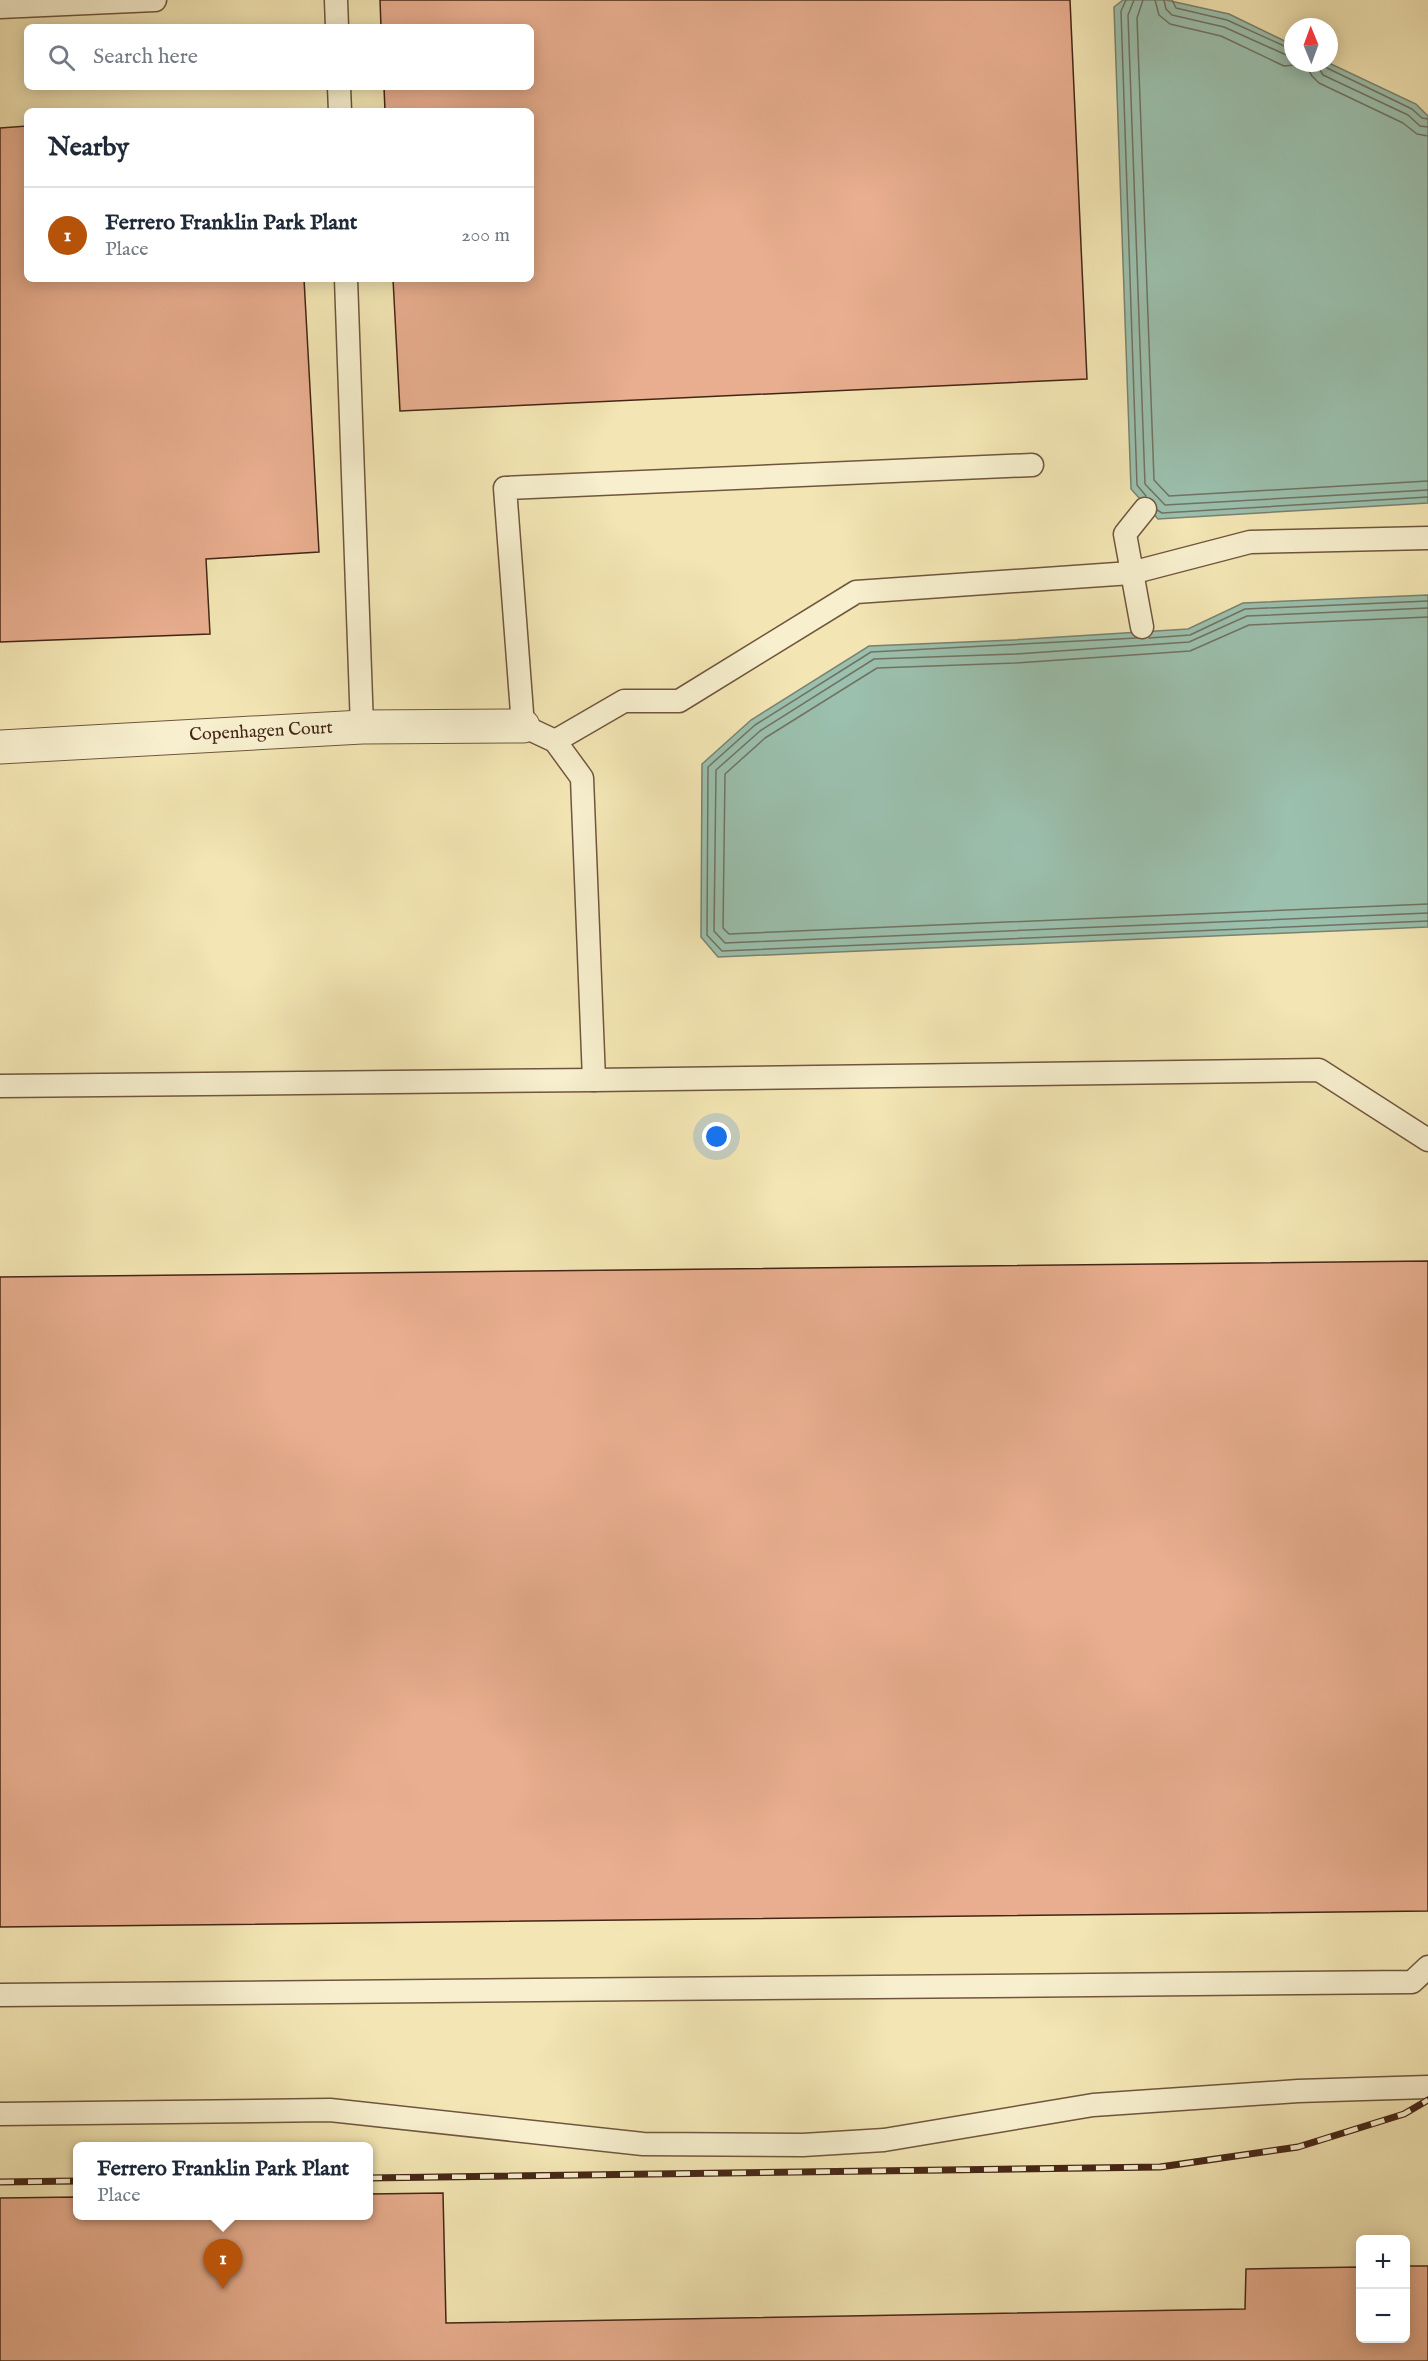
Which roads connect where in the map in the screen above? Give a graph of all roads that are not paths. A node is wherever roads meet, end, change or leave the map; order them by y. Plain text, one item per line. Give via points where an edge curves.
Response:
1 (154, 0) edge
2 (336, 0) edge
3 (0, 7) edge
4 (337, 24) edge
5 (339, 90) edge
6 (340, 108) edge
7 (346, 282) edge
8 (1032, 465) dead end
9 (1145, 509) dead end
10 (1428, 538) edge
11 (1131, 573) junction
12 (1142, 627) dead end
13 (523, 726) junction
14 (362, 727) junction
15 (555, 741) junction
16 (0, 747) edge
17 (594, 1080) junction
18 (0, 1086) edge
19 (1428, 1140) edge
20 (1428, 1967) edge
21 (0, 1995) edge
22 (1428, 2087) edge
23 (0, 2114) edge

1 - 3 lane
2 - 4 lane
5 - 6 lane
7 - 14 lane
8 - 13 lane via 505,488
9 - 11 lane via 1125,534
10 - 11 lane via 1250,542
11 - 12 lane
11 - 15 lane via 856,592 679,701 624,701
13 - 14 street, Copenhagen Court
13 - 15 lane
14 - 16 street, Copenhagen Court
15 - 17 lane via 582,778
17 - 18 lane
17 - 19 lane via 1319,1070
20 - 21 lane via 1412,1982
22 - 23 lane via 1093,2105 884,2140 803,2145 643,2144 330,2110

